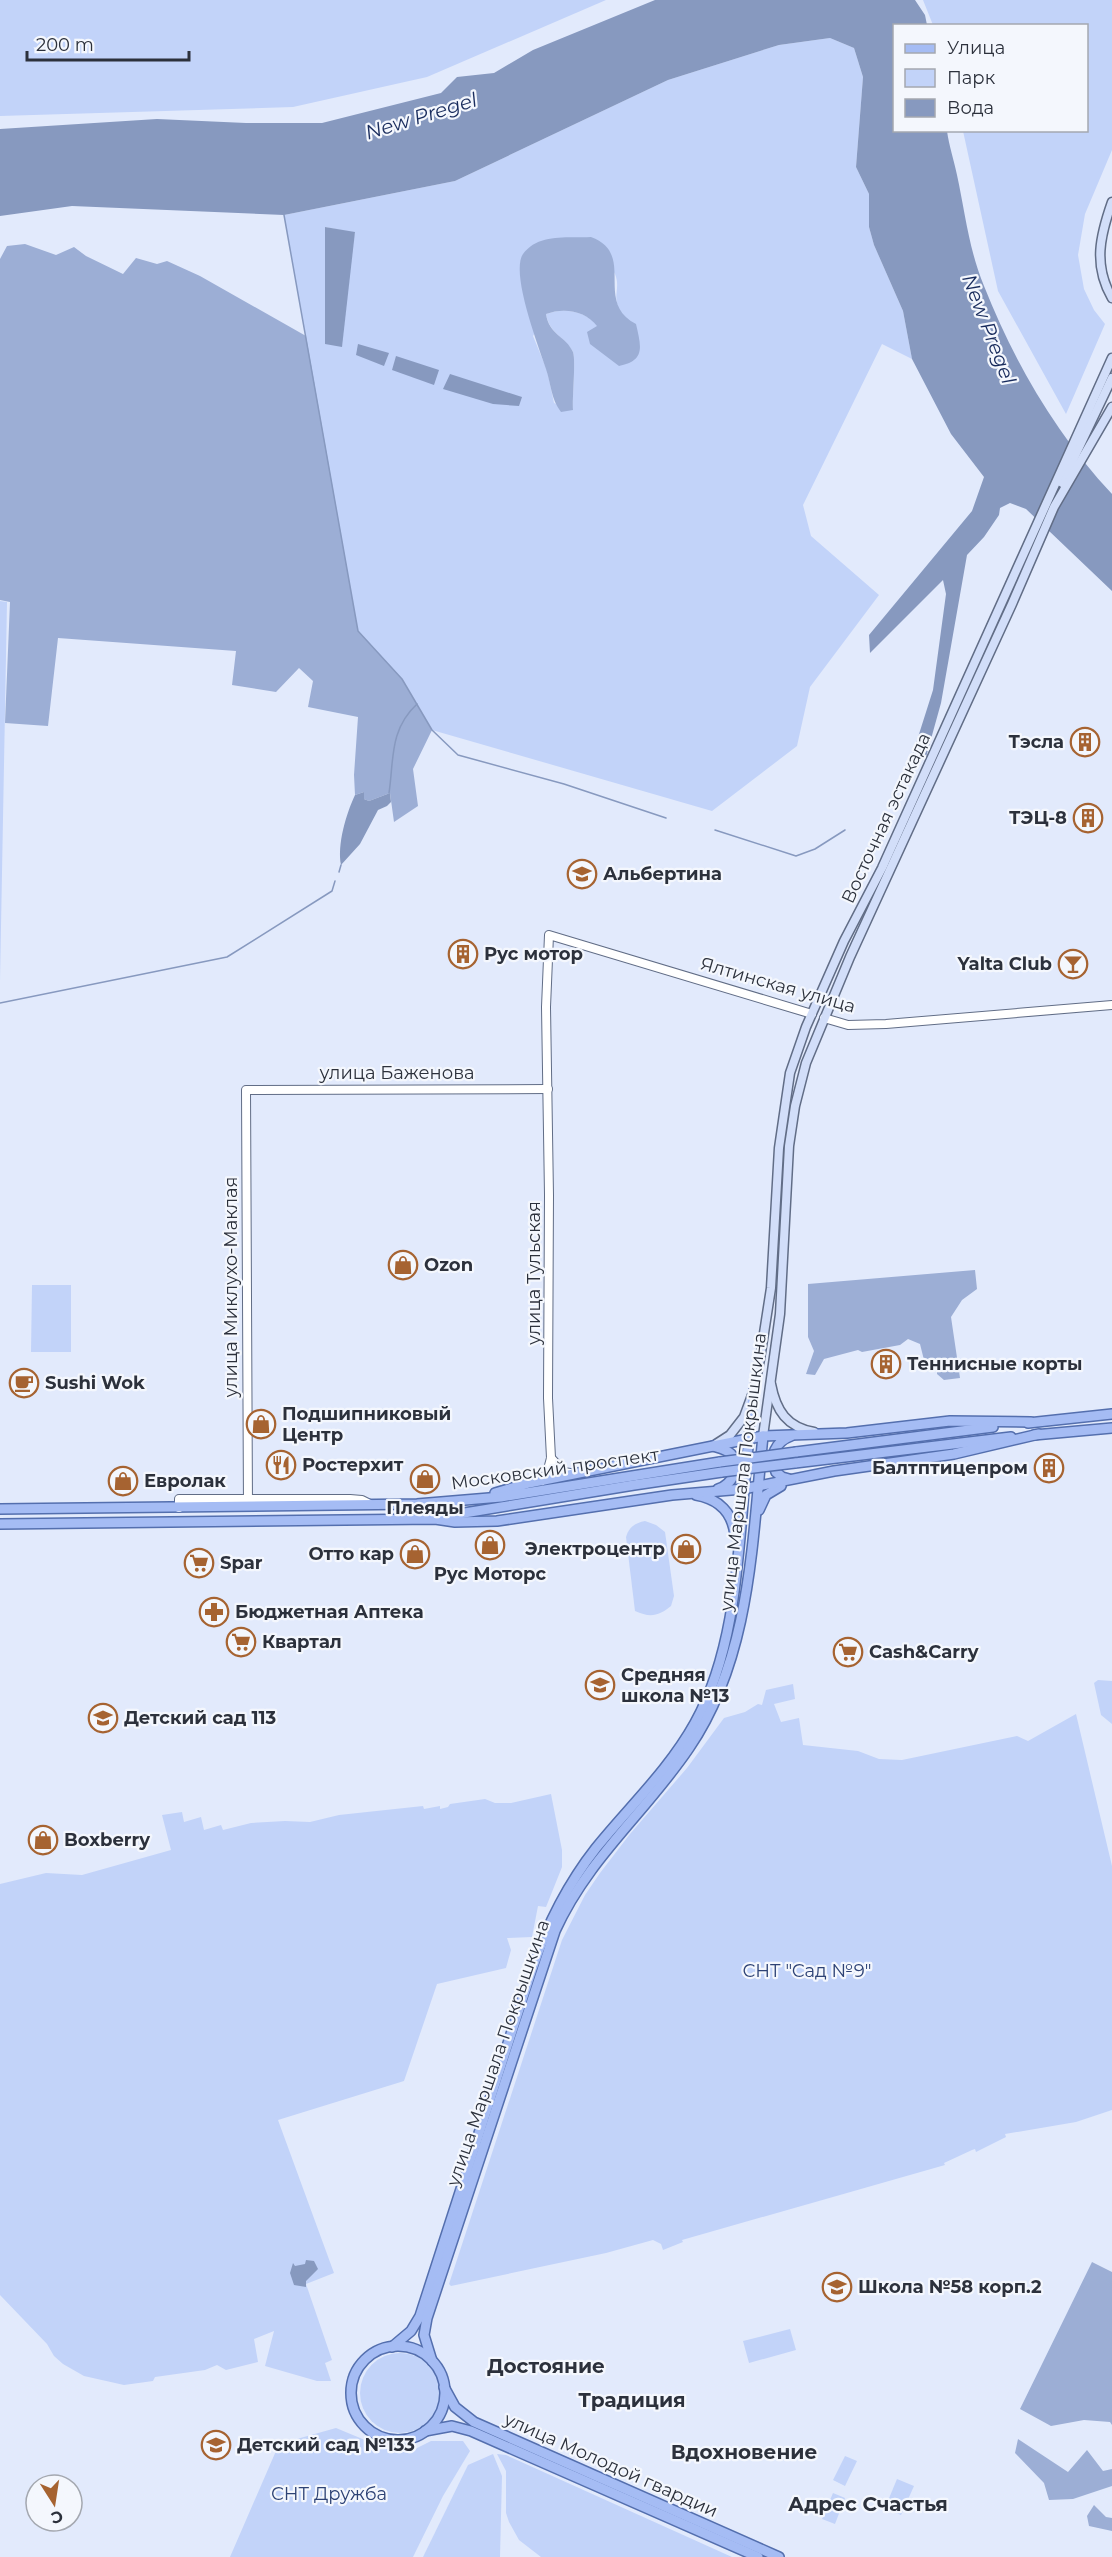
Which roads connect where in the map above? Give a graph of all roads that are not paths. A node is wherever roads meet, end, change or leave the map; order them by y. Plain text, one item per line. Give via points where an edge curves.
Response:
1 (1112, 202) edge
2 (1112, 298) edge
3 (1112, 358) edge
4 (1112, 378) edge
5 (1112, 407) edge
6 (1054, 507) junction
7 (549, 935) joint
8 (1112, 1005) edge
9 (812, 1014) junction
10 (824, 1018) junction
11 (548, 1089) junction
12 (246, 1090) joint
13 (770, 1377) junction
14 (754, 1389) junction
15 (1112, 1414) edge
16 (750, 1418) joint
17 (1031, 1422) junction
18 (1112, 1428) edge
19 (796, 1434) junction
20 (824, 1434) junction
21 (1039, 1434) junction
22 (763, 1436) junction
23 (749, 1438) junction
24 (711, 1446) junction
25 (551, 1458) junction
26 (576, 1474) junction
27 (797, 1479) junction
28 (542, 1481) junction
29 (246, 1484) junction
30 (758, 1487) junction
31 (743, 1489) junction
32 (707, 1492) junction
33 (685, 1493) junction
34 (234, 1498) junction
35 (479, 1499) junction
36 (248, 1502) junction
37 (179, 1504) junction
38 (0, 1509) edge
39 (94, 1509) junction
40 (435, 1519) junction
41 (95, 1523) junction
42 (0, 1524) edge
43 (754, 1527) junction
44 (736, 1560) junction
45 (392, 2347) junction
46 (432, 2361) junction
47 (444, 2387) junction
48 (425, 2431) junction
49 (758, 2557) edge
50 (779, 2557) edge

1 - 2 main road via 1101,234 1099,258 1102,278
3 - 9 main road, Восточная эстакада
4 - 6 main road
5 - 6 main road
6 - 10 main road, Восточная эстакада
7 - 9 street, Ялтинская улица
7 - 11 street, улица Тульская
8 - 10 street, Ялтинская улица via 886,1024 848,1025
9 - 10 main road, Ялтинская улица
9 - 14 main road, улица Маршала Покрышкина via 793,1063 785,1101 771,1288
10 - 13 main road, улица Маршала Покрышкина via 801,1078 792,1126 780,1307
11 - 12 street, улица Баженова
11 - 25 street, улица Тульская
12 - 29 street, улица Миклухо-Маклая
13 - 20 main road via 777,1408 786,1420 799,1429
13 - 22 main road, улица Маршала Покрышкина
14 - 16 main road, улица Маршала Покрышкина
14 - 24 main road via 738,1427
15 - 17 main road, Московский проспект
16 - 23 main road, улица Маршала Покрышкина
17 - 20 main road via 950,1421
17 - 35 main road, Московский проспект, bridge via 720,1462
18 - 21 main road, Московский проспект
19 - 20 main road
19 - 22 main road
19 - 27 main road via 777,1444 774,1467 780,1476
21 - 27 main road via 954,1454
21 - 40 main road, Московский проспект, bridge via 722,1472
22 - 23 main road
22 - 30 main road, улица Маршала Покрышкина
23 - 24 main road
23 - 31 main road, улица Маршала Покрышкина
24 - 26 main road
24 - 32 main road via 731,1454 734,1469 729,1484
25 - 26 street via 564,1472
25 - 28 street
26 - 28 main road
27 - 30 main road
27 - 43 main road via 766,1495
28 - 35 main road
29 - 34 street
29 - 36 street, улица Миклухо-Маклая
30 - 31 main road
30 - 43 main road, улица Маршала Покрышкина
31 - 32 main road
31 - 44 main road, улица Маршала Покрышкина
32 - 33 main road
33 - 40 main road via 497,1521
33 - 44 main road via 714,1500 726,1510 734,1526
34 - 36 street
34 - 37 street
35 - 36 main road, Московский проспект via 370,1504
36 - 37 main road, Московский проспект
37 - 39 main road, Московский проспект
38 - 39 main road, Московский проспект
39 - 41 main road
40 - 41 main road
41 - 42 main road
43 - 46 main road, улица Маршала Покрышкина via 735,1649 712,1709 680,1762 584,1879 550,1945 427,2318 424,2335
44 - 45 main road, улица Маршала Покрышкина via 728,1635 712,1687 673,1756 596,1848 555,1913 534,1963 420,2316 411,2331
45 - 46 main road via 412,2349
45 - 48 main road via 370,2355 358,2368 352,2384 353,2407 365,2427 380,2436 403,2439
46 - 47 main road
47 - 48 main road via 441,2410
47 - 50 main road, улица Молодой гвардии via 458,2410 474,2422
48 - 49 main road, улица Молодой гвардии via 452,2426 471,2431

